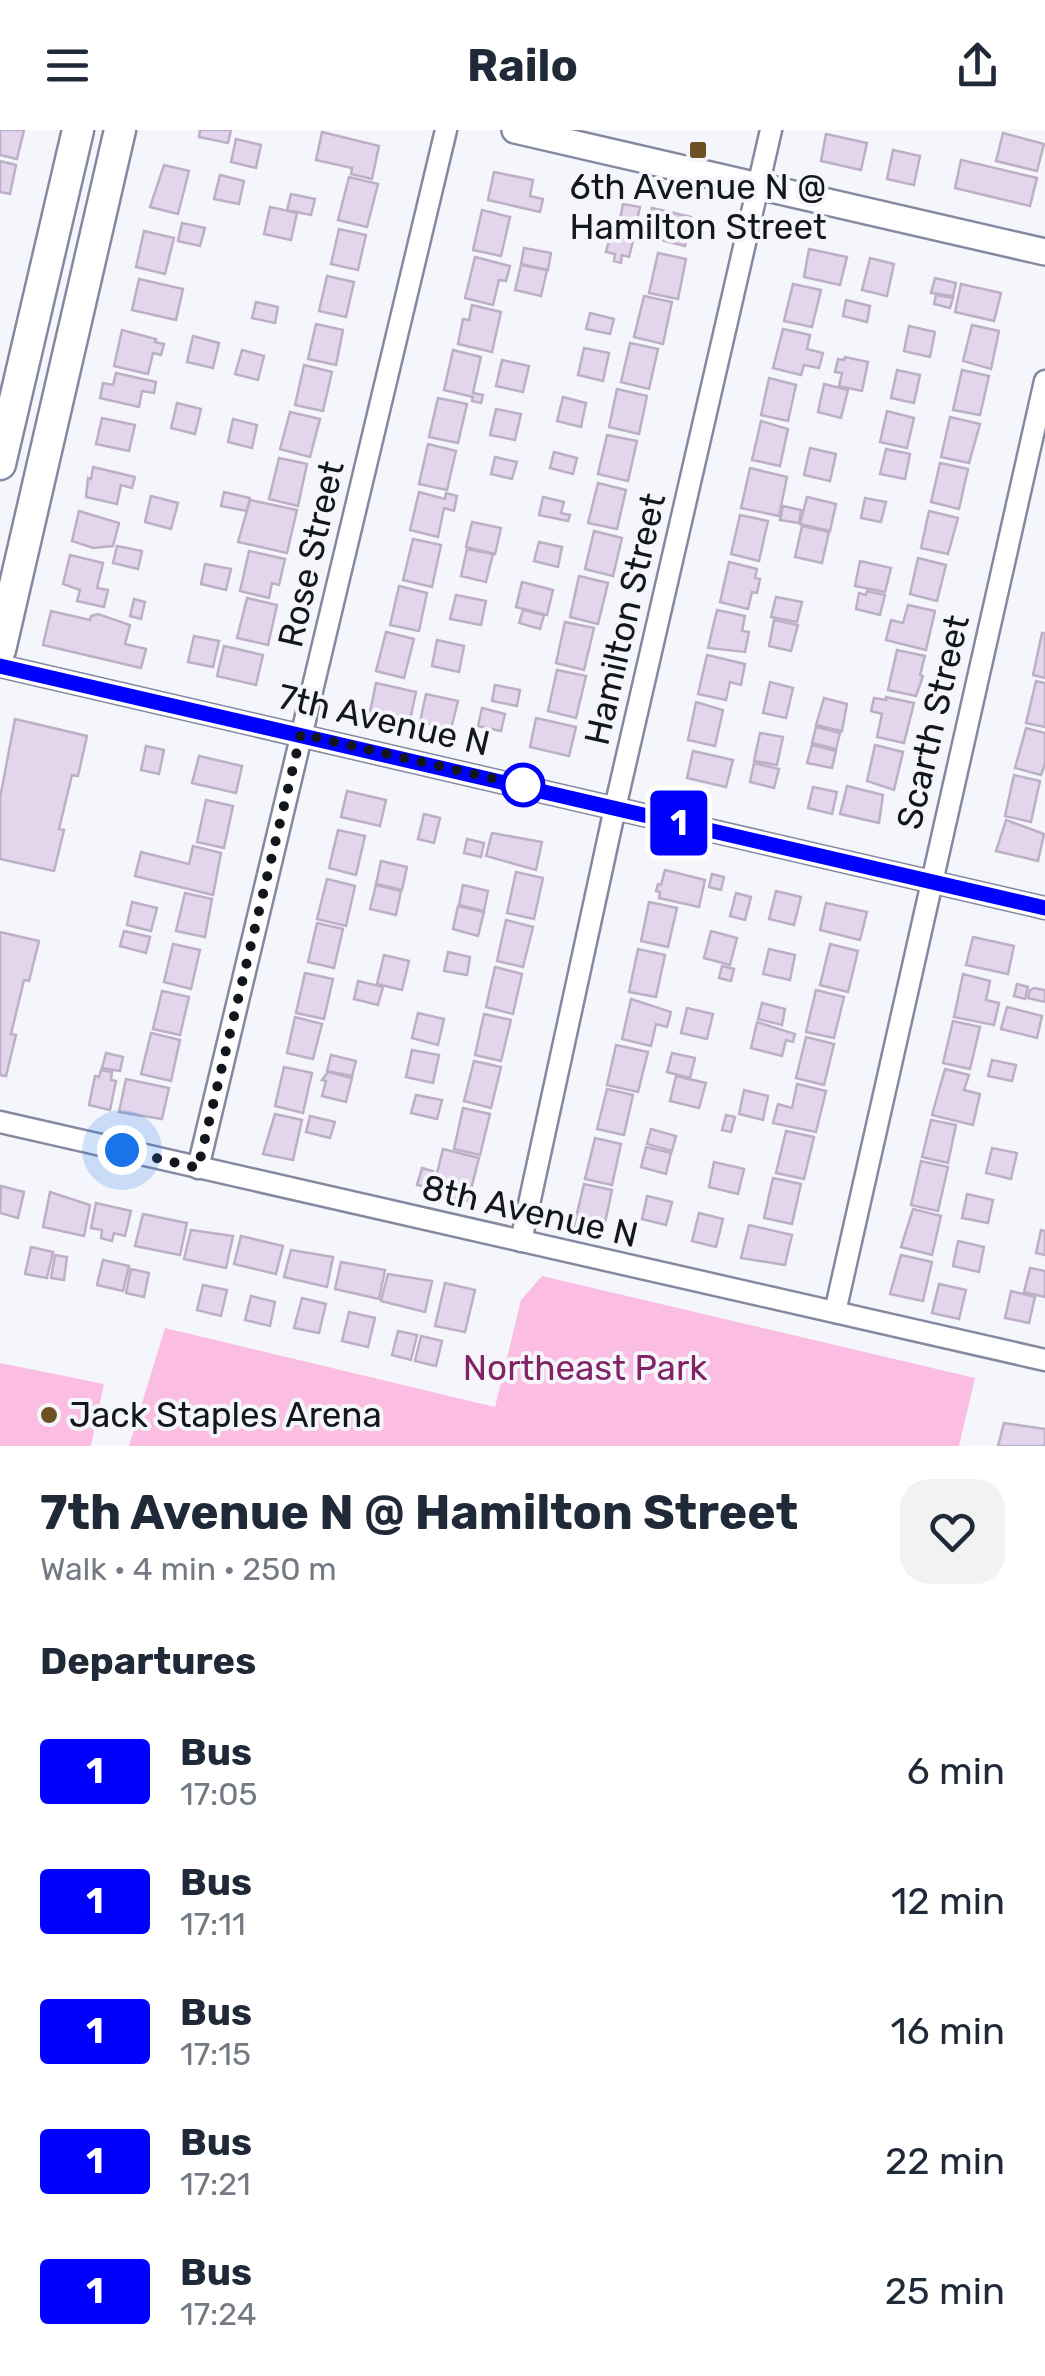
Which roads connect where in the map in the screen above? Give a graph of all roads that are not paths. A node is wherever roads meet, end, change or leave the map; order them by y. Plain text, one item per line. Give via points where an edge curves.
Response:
1 (78, 130) edge
2 (120, 130) edge
3 (446, 130) edge
4 (515, 130) edge
5 (772, 130) edge
6 (758, 186) junction
7 (1045, 252) edge
8 (1045, 380) edge
9 (0, 464) edge
10 (0, 650) edge
11 (0, 666) edge
12 (301, 734) junction
13 (615, 808) junction
14 (930, 882) junction
15 (1045, 908) edge
16 (0, 1122) edge
17 (198, 1168) junction
18 (521, 1242) junction
19 (835, 1312) junction
20 (1045, 1360) edge

1 - 9 main road
2 - 10 main road
3 - 12 street, Rose Street
4 - 6 street
5 - 6 street, Hamilton Street
6 - 7 street
6 - 13 street, Hamilton Street
8 - 14 street, Scarth Street
11 - 12 street, 7th Avenue N
12 - 13 street, 7th Avenue N
12 - 17 street, Rose Street
13 - 14 street, 7th Avenue N
13 - 18 street, Hamilton Street
14 - 15 street, 7th Avenue N
14 - 19 street, Scarth Street
16 - 17 street, 8th Avenue N
17 - 18 street, 8th Avenue N
18 - 19 street, 8th Avenue N
19 - 20 street, 8th Avenue N

